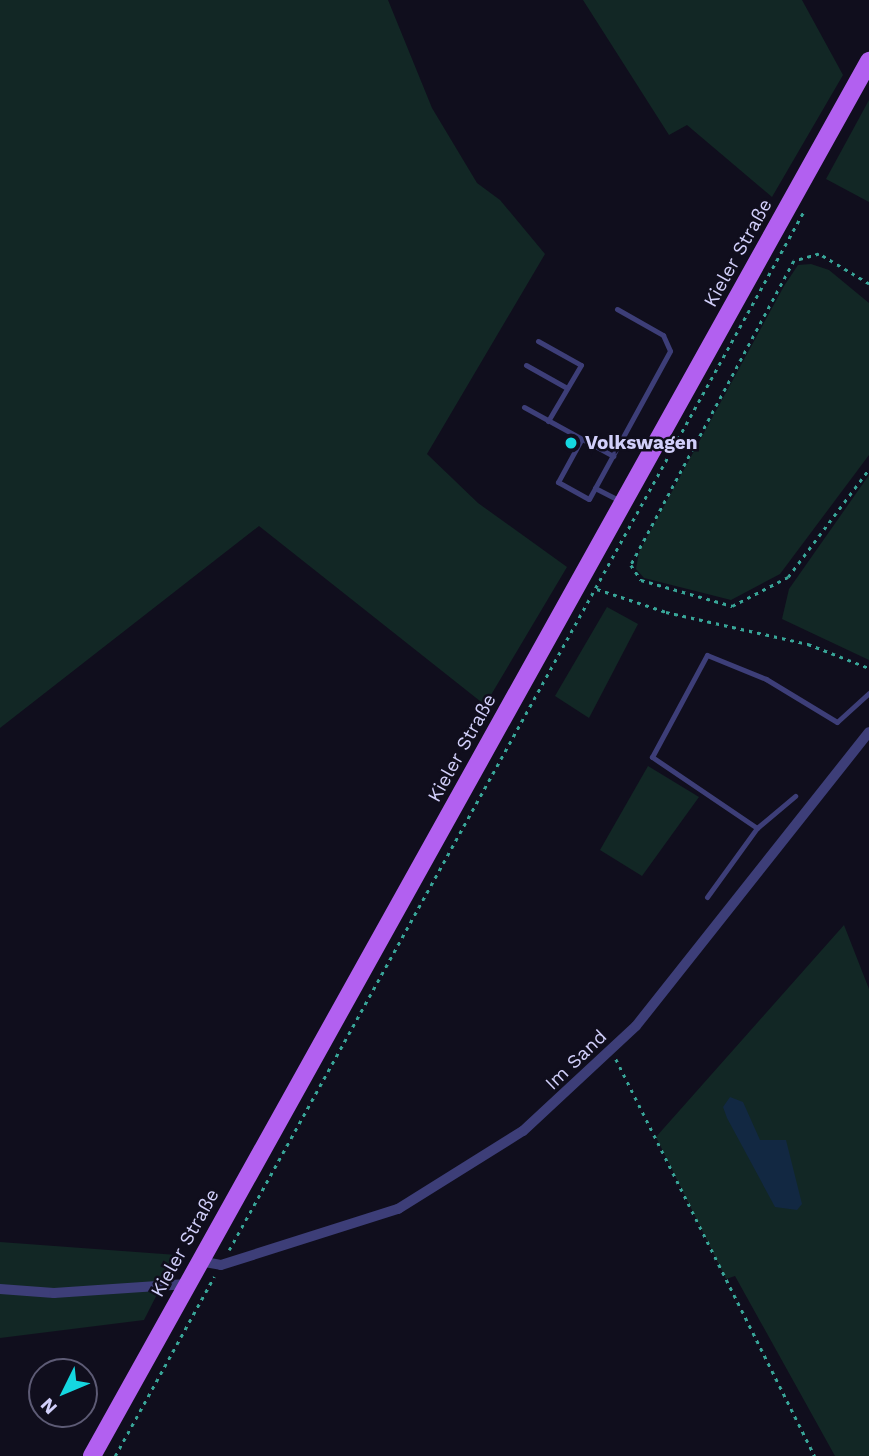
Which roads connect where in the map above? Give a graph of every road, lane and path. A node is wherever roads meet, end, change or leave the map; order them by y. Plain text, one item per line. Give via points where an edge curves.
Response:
1 (869, 61) edge
2 (809, 203) dead end
3 (869, 284) edge
4 (617, 309) dead end
5 (538, 341) dead end
6 (526, 365) dead end
7 (568, 388) junction
8 (524, 407) dead end
9 (548, 421) junction
10 (581, 440) junction
11 (613, 456) junction
12 (869, 469) edge
13 (595, 488) junction
14 (623, 503) junction
15 (580, 580) junction
16 (598, 589) junction
17 (869, 668) edge
18 (869, 693) edge
19 (869, 732) edge
20 (795, 796) dead end
21 (757, 828) junction
22 (707, 897) dead end
23 (611, 1051) junction
24 (199, 1261) junction
25 (221, 1265) junction
26 (187, 1284) junction
27 (0, 1289) edge
28 (92, 1456) edge
29 (116, 1456) edge
30 (815, 1456) edge

1 - 14 main road, Kieler Straße
2 - 16 path
3 - 12 path via 819,254 794,261 631,565 642,580 732,606 788,577
4 - 11 lane via 663,335 670,351
5 - 7 lane via 581,365
6 - 7 lane
7 - 9 lane
8 - 9 lane
9 - 10 lane
10 - 11 lane
10 - 13 lane via 558,482 589,499
11 - 13 lane
13 - 14 lane
14 - 15 main road, Kieler Straße
15 - 16 path
15 - 24 main road, Kieler Straße
16 - 17 path via 807,644
16 - 25 path
18 - 21 lane via 837,722 766,679 707,655 652,758
19 - 23 street, Im Sand via 711,936
20 - 21 lane
21 - 22 lane
23 - 25 street, Im Sand via 523,1131 398,1209
23 - 30 path
24 - 25 street, Im Sand
24 - 26 main road, Kieler Straße
25 - 29 path
26 - 27 street via 54,1293
26 - 28 main road, Kieler Straße

